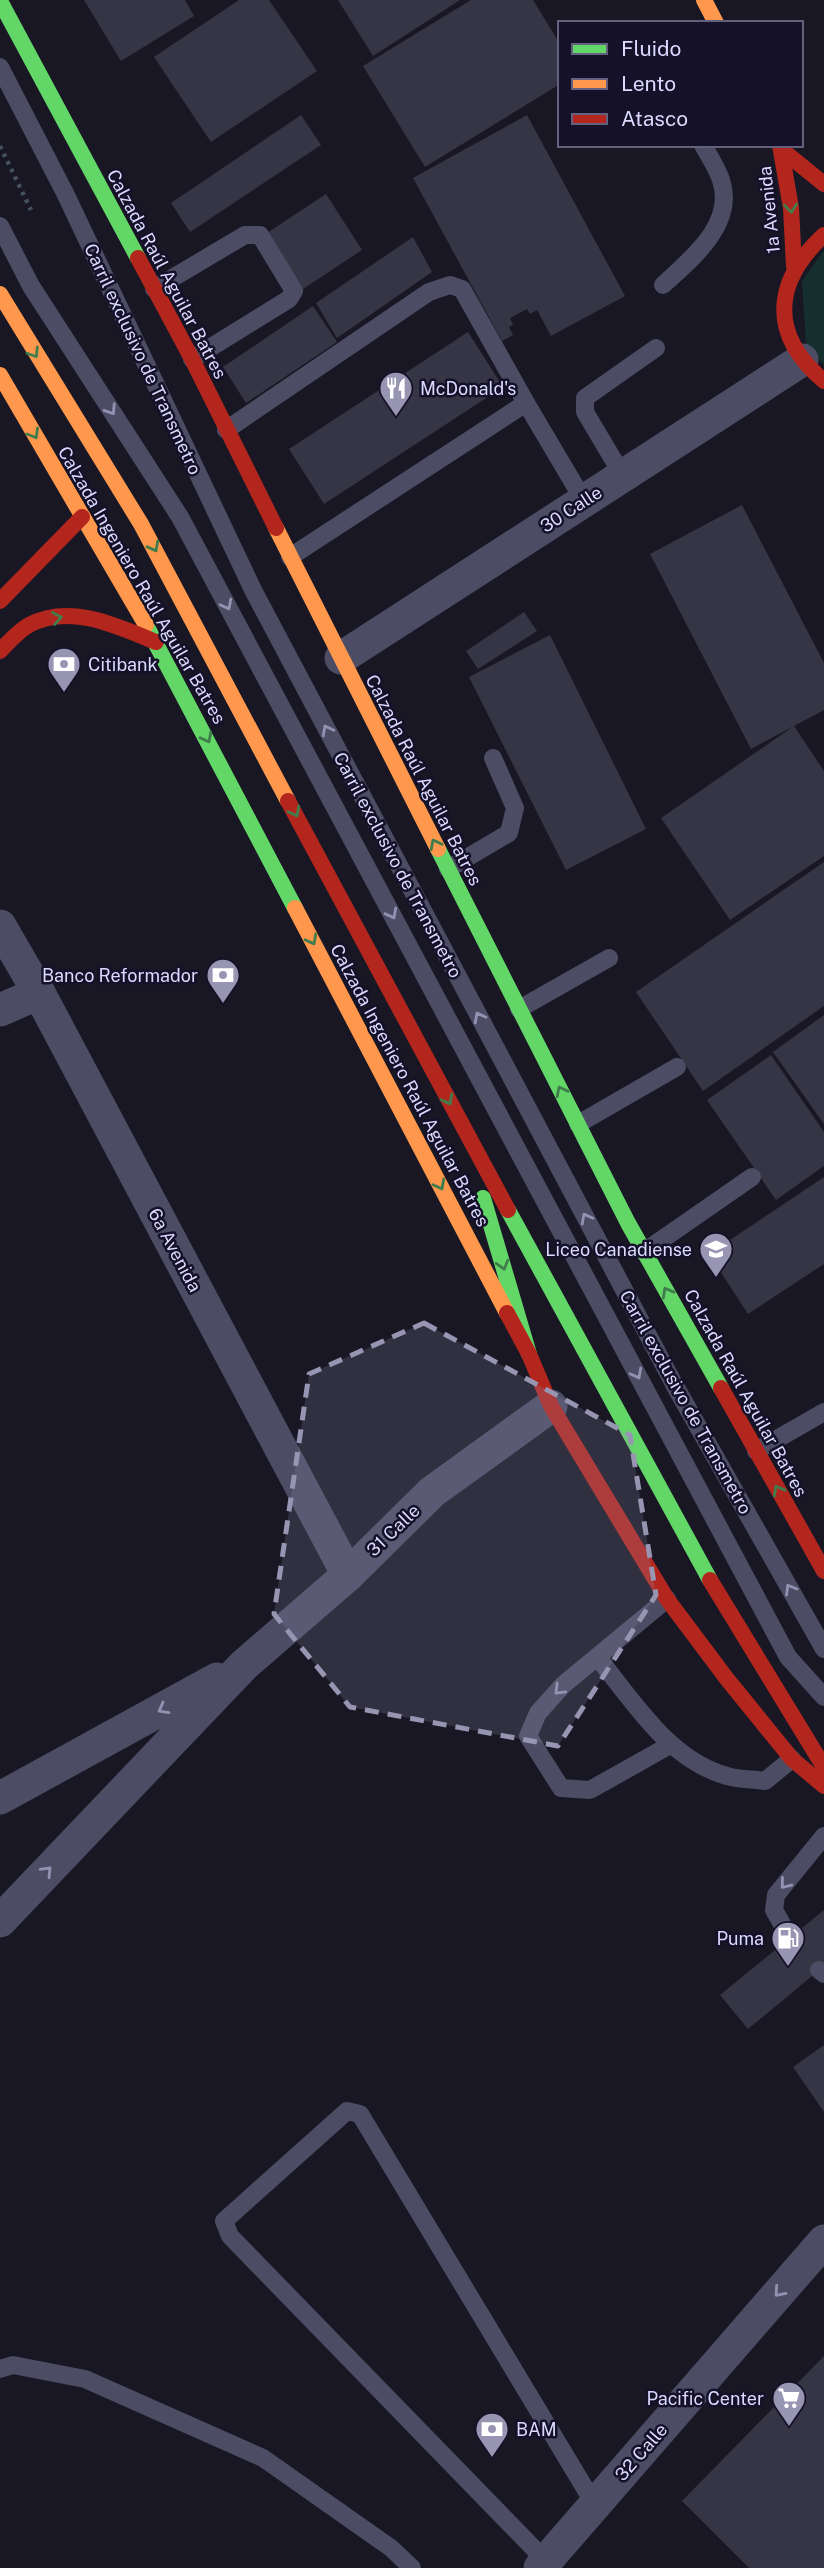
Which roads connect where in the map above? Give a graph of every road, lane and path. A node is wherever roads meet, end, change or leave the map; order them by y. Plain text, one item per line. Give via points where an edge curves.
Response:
1 (704, 0) edge
2 (0, 1) edge
3 (715, 21) edge
4 (0, 67) edge
5 (0, 146) edge
6 (704, 147) edge
7 (781, 148) edge
8 (824, 184) edge
9 (66, 195) junction
10 (32, 210) junction
11 (0, 226) edge
12 (824, 235) edge
13 (794, 266) junction
14 (663, 285) dead end
15 (154, 289) junction
16 (0, 294) edge
17 (656, 348) dead end
18 (192, 359) junction
19 (813, 371) edge
20 (0, 375) edge
21 (526, 403) junction
22 (226, 430) junction
23 (623, 476) junction
24 (584, 501) junction
25 (82, 517) junction
26 (290, 558) junction
27 (0, 601) edge
28 (156, 642) junction
29 (0, 651) edge
30 (341, 658) junction
31 (493, 758) dead end
32 (448, 869) junction
33 (0, 926) edge
34 (610, 958) dead end
35 (39, 993) junction
36 (519, 1009) junction
37 (0, 1010) edge
38 (677, 1067) dead end
39 (578, 1124) junction
40 (463, 1129) junction
41 (752, 1177) dead end
42 (644, 1252) junction
43 (529, 1354) junction
44 (551, 1406) junction
45 (824, 1412) edge
46 (756, 1451) junction
47 (824, 1571) edge
48 (348, 1574) junction
49 (667, 1599) junction
50 (824, 1648) edge
51 (598, 1658) junction
52 (244, 1665) junction
53 (824, 1697) edge
54 (670, 1745) junction
55 (792, 1759) junction
56 (824, 1767) edge
57 (824, 1786) edge
58 (0, 1798) edge
59 (824, 1836) edge
60 (0, 1921) edge
61 (790, 1938) dead end
62 (824, 2241) edge
63 (0, 2369) edge
64 (595, 2505) junction
65 (552, 2562) edge
66 (412, 2568) edge

1 - 3 main road
2 - 15 main road, Calzada Raúl Aguilar Batres
4 - 9 lane, Carril exclusivo de Transmetro
5 - 10 path
6 - 14 lane via 722,181 724,213 701,250
7 - 8 main road, 1a Avenida
7 -> 13 main road, 1a Avenida
9 - 10 path
50 -> 9 lane, Carril exclusivo de Transmetro via 675,1386 253,590
10 - 11 path
11 -> 53 lane, Carril exclusivo de Transmetro via 31,286 180,517 788,1657
12 - 13 main road via 808,246
13 - 19 main road via 784,315 789,339
15 - 18 main road, Calzada Raúl Aguilar Batres
15 - 18 lane via 245,234 261,235 293,290 289,299
16 -> 40 main road via 141,524
17 - 23 lane via 585,398 585,412
18 - 22 main road, Calzada Raúl Aguilar Batres
19 - 23 street, 30 Calle
20 -> 25 main road, Calzada Ingeniero Raúl Aguilar Batres
21 - 22 lane via 461,289 450,285 429,292
21 - 24 lane
21 - 26 lane
22 - 26 main road, Calzada Raúl Aguilar Batres
23 - 24 street, 30 Calle
24 - 30 street, 30 Calle
25 - 27 main road
25 - 28 main road, Calzada Ingeniero Raúl Aguilar Batres
26 - 30 main road, Calzada Raúl Aguilar Batres
29 -> 28 main road via 29,625 60,616 92,617
28 -> 43 main road, Calzada Ingeniero Raúl Aguilar Batres
32 -> 30 main road, Calzada Raúl Aguilar Batres
31 - 32 lane via 515,808 509,833
32 - 36 main road, Calzada Raúl Aguilar Batres
33 - 35 street, 6a Avenida
34 - 36 lane
35 - 37 street
35 - 48 street, 6a Avenida
39 -> 36 main road, Calzada Raúl Aguilar Batres
38 - 39 lane
39 - 42 main road, Calzada Raúl Aguilar Batres
40 -> 43 main road
40 - 56 main road via 712,1583
41 - 42 lane
46 -> 42 main road, Calzada Raúl Aguilar Batres
43 - 44 main road, Calzada Ingeniero Raúl Aguilar Batres
44 - 48 street, 31 Calle via 432,1492
44 - 49 main road, Calzada Ingeniero Raúl Aguilar Batres
45 - 46 lane
47 -> 46 main road, Calzada Raúl Aguilar Batres
48 - 52 street, 31 Calle
49 - 51 lane
49 - 55 main road, Calzada Ingeniero Raúl Aguilar Batres
51 - 54 lane
51 -> 54 lane via 563,1685 538,1713 527,1736 561,1788 590,1790
52 -> 58 street, 31 Calle
60 -> 52 street, 31 Calle
54 - 55 lane via 727,1776 765,1781
55 - 57 main road, Calzada Ingeniero Raúl Aguilar Batres
59 -> 61 lane via 776,1895 774,1910
62 -> 64 street, 32 Calle
63 - 66 lane via 12,2365 85,2379 263,2458 391,2548
64 - 65 street, 32 Calle
64 - 65 lane via 360,2114 347,2111 224,2221 230,2236

